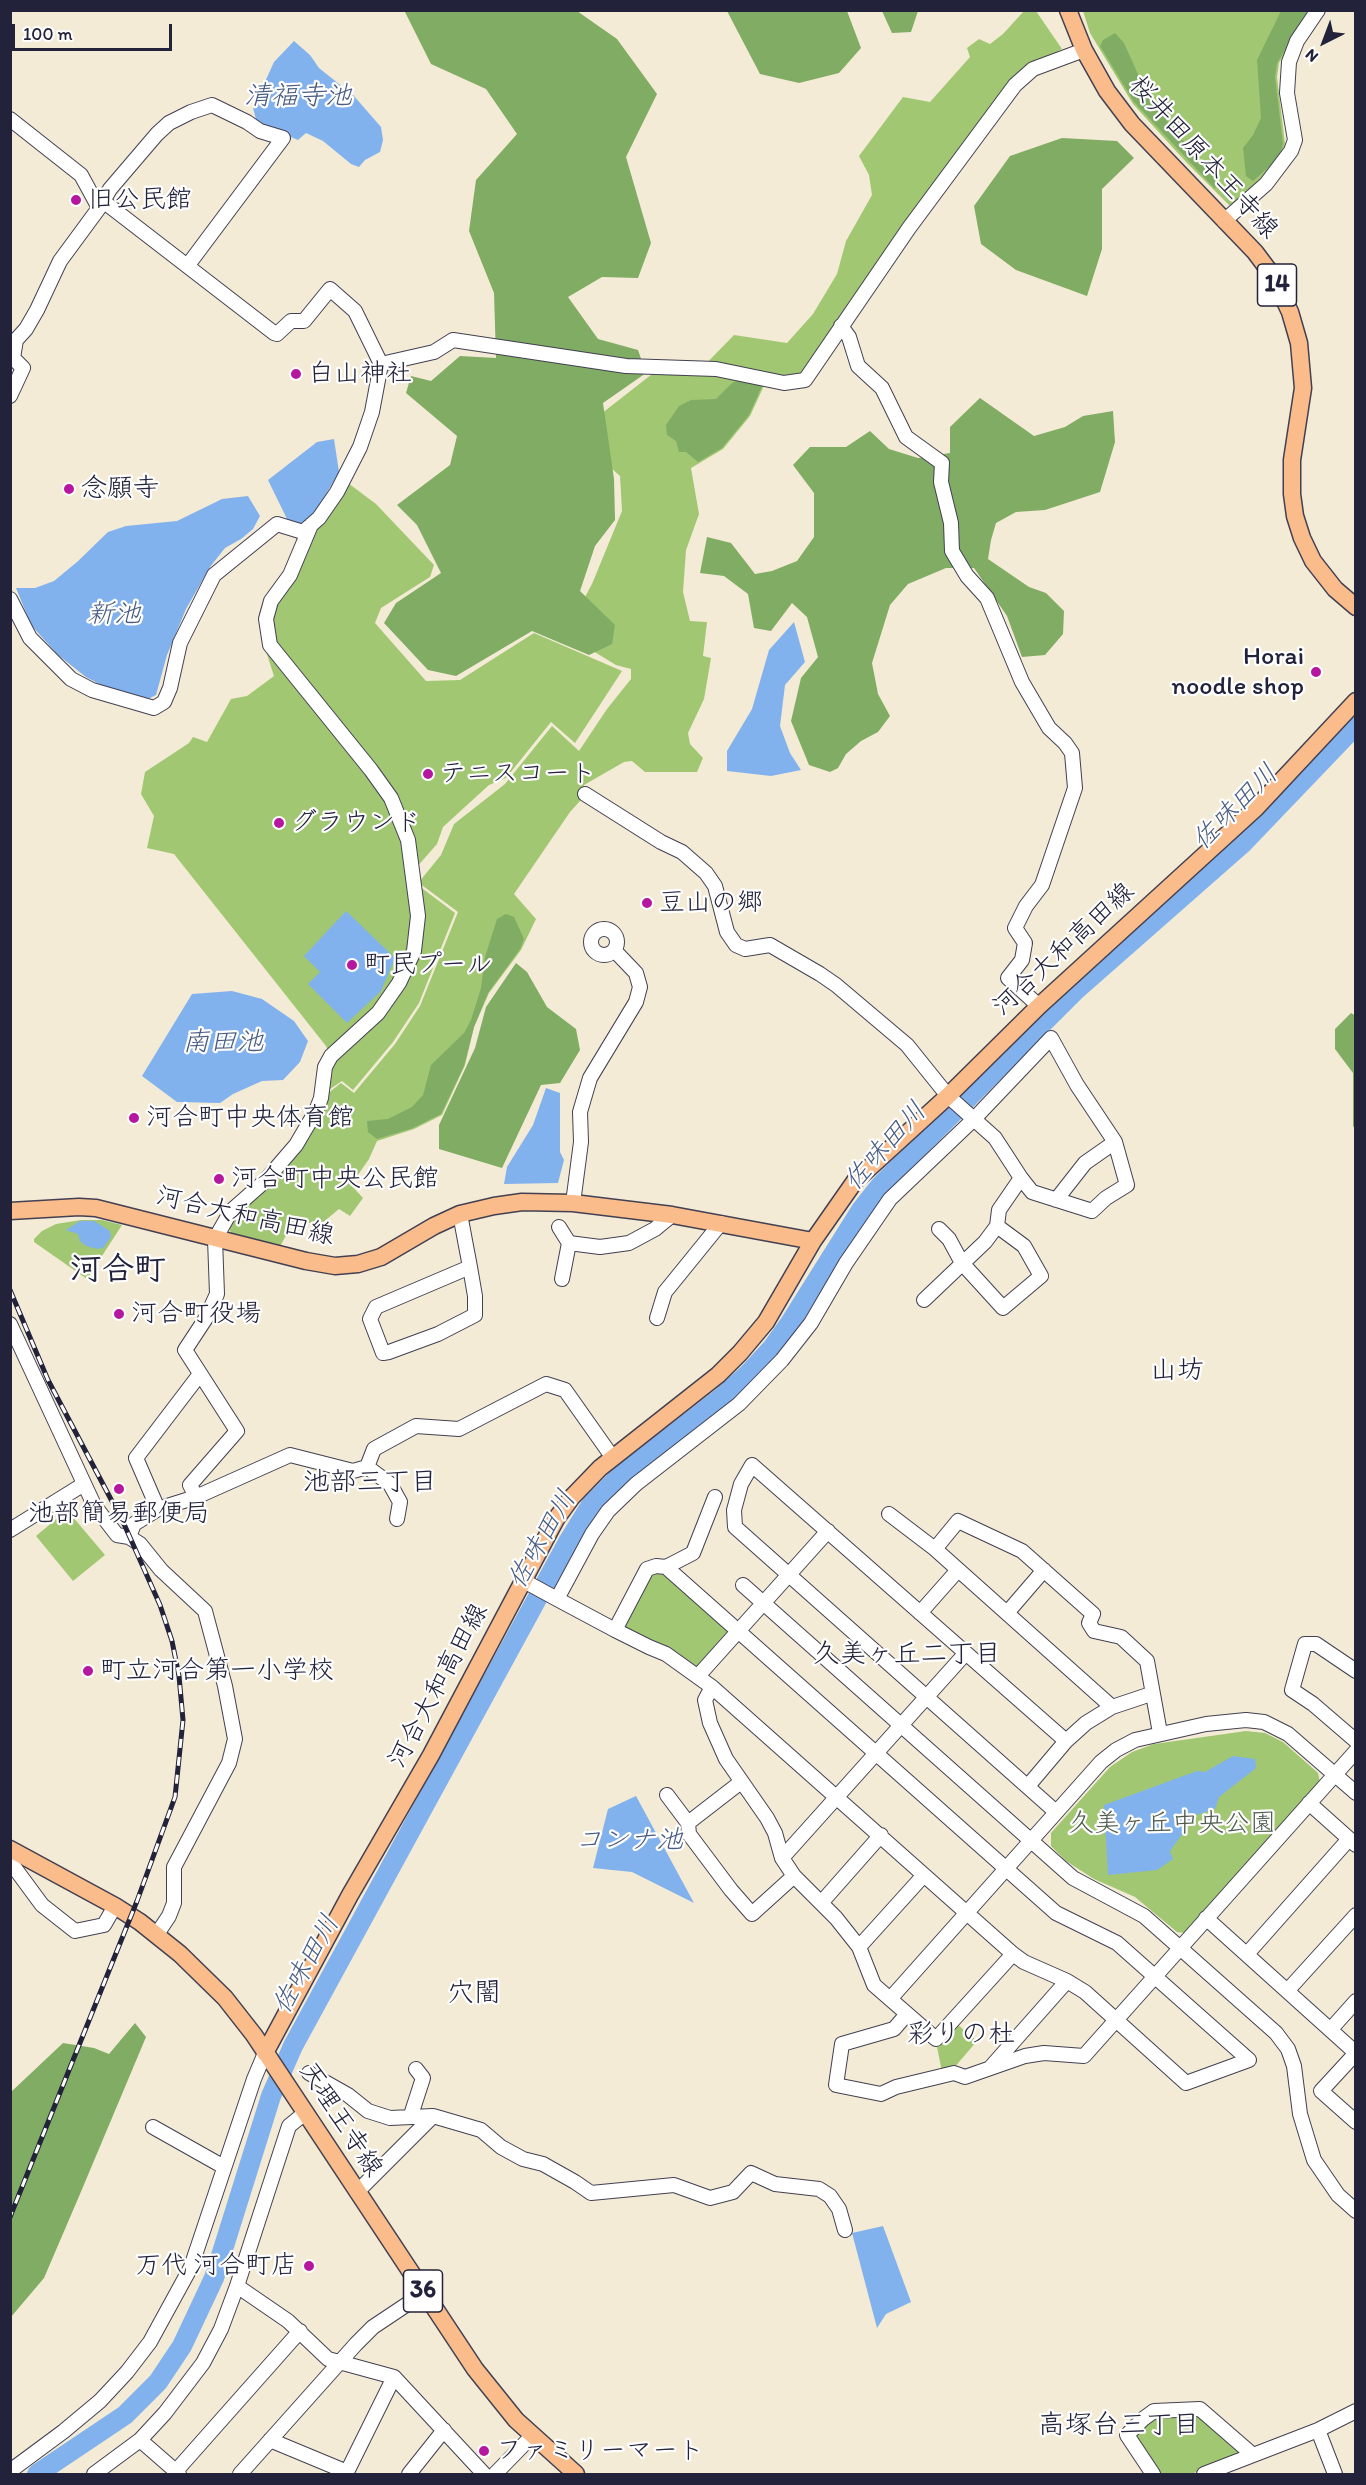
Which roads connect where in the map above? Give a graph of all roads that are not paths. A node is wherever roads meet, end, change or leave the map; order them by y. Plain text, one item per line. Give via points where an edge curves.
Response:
1 (1318, 10) edge
2 (1068, 11) edge
3 (1084, 50) junction
4 (10, 119) edge
5 (101, 204) junction
6 (1224, 221) junction
7 (188, 265) junction
8 (840, 326) junction
9 (13, 338) edge
10 (381, 364) junction
11 (10, 396) edge
12 (311, 525) junction
13 (10, 599) edge
14 (1356, 607) edge
15 (1356, 701) edge
16 (585, 794) dead end
17 (614, 950) dead end
18 (1039, 1006) junction
19 (948, 1096) junction
20 (973, 1120) junction
21 (1115, 1142) junction
22 (1021, 1178) junction
23 (1056, 1200) junction
24 (573, 1203) junction
25 (10, 1211) edge
26 (460, 1215) junction
27 (672, 1215) junction
28 (721, 1223) junction
29 (997, 1226) junction
30 (559, 1227) dead end
31 (939, 1229) dead end
32 (215, 1239) junction
33 (813, 1241) junction
34 (569, 1243) junction
35 (962, 1263) junction
36 (470, 1268) junction
37 (561, 1279) dead end
38 (924, 1300) dead end
39 (657, 1318) dead end
40 (10, 1324) edge
41 (200, 1374) junction
42 (613, 1458) junction
43 (367, 1467) junction
44 (84, 1484) junction
45 (196, 1497) junction
46 (715, 1497) dead end
47 (158, 1509) junction
48 (888, 1514) dead end
49 (397, 1519) dead end
50 (10, 1530) edge
51 (828, 1532) junction
52 (129, 1538) junction
53 (935, 1549) junction
54 (666, 1567) junction
55 (1044, 1569) junction
56 (958, 1570) junction
57 (789, 1575) junction
58 (524, 1581) junction
59 (743, 1585) dead end
60 (557, 1599) junction
61 (763, 1603) junction
62 (920, 1613) junction
63 (1007, 1613) junction
64 (615, 1630) junction
65 (738, 1631) junction
66 (965, 1654) junction
67 (1356, 1671) edge
68 (698, 1676) junction
69 (712, 1687) junction
70 (1151, 1694) junction
71 (927, 1697) junction
72 (1112, 1707) junction
73 (901, 1725) junction
74 (1160, 1733) junction
75 (1356, 1741) edge
76 (1066, 1742) junction
77 (1356, 1751) edge
78 (876, 1754) junction
79 (1335, 1774) junction
80 (741, 1782) junction
81 (1028, 1786) junction
82 (1356, 1793) edge
83 (667, 1795) dead end
84 (837, 1797) junction
85 (1309, 1803) junction
86 (1056, 1812) junction
87 (688, 1823) junction
88 (881, 1835) junction
89 (1030, 1841) junction
90 (1352, 1842) edge
91 (10, 1850) edge
92 (782, 1858) junction
93 (10, 1865) edge
94 (1006, 1869) junction
95 (924, 1875) junction
96 (794, 1876) junction
97 (821, 1903) junction
98 (115, 1906) junction
99 (967, 1913) junction
100 (1356, 1915) edge
101 (1206, 1918) junction
102 (157, 1934) junction
103 (859, 1947) junction
104 (1180, 1948) junction
105 (1013, 1954) junction
106 (1247, 1954) junction
107 (1155, 1976) junction
108 (1067, 1981) junction
109 (1288, 1990) junction
110 (890, 1999) junction
111 (1356, 2001) edge
112 (907, 2014) junction
113 (1117, 2020) junction
114 (1331, 2029) junction
115 (1356, 2053) edge
116 (268, 2057) junction
117 (416, 2069) dead end
118 (989, 2069) junction
119 (309, 2073) dead end
120 (305, 2113) junction
121 (411, 2115) junction
122 (433, 2116) junction
123 (1356, 2122) edge
124 (153, 2127) dead end
125 (224, 2167) junction
126 (357, 2192) junction
127 (1356, 2211) edge
128 (845, 2230) dead end
129 (237, 2286) junction
130 (424, 2293) junction
131 (300, 2331) junction
132 (339, 2363) junction
133 (394, 2377) junction
134 (1356, 2410) edge
135 (444, 2430) junction
136 (1318, 2430) junction
137 (532, 2436) junction
138 (140, 2439) junction
139 (270, 2440) junction
140 (1253, 2455) junction
141 (10, 2471) edge
142 (178, 2473) edge
143 (244, 2474) edge
144 (94, 2475) edge
145 (409, 2475) edge
146 (484, 2475) edge
147 (495, 2475) edge
148 (576, 2475) edge
149 (1154, 2475) edge
150 (1204, 2475) edge
151 (1335, 2475) edge

1 - 6 street via 1297,41 1289,62 1287,93 1294,140 1291,151 1266,184
2 - 3 main road, 桜井田原本王寺線 / 14
3 - 6 main road, 桜井田原本王寺線 / 14 via 1107,91 1132,124
3 - 8 street via 1033,69 1015,85
4 - 5 street via 81,175
5 - 7 street
5 - 7 street via 157,134 191,112 212,105 260,131 283,138
5 - 9 street via 60,261 32,320
6 - 14 main road, 桜井田原本王寺線 / 14 via 1267,268 1290,312 1299,343 1303,388 1292,460 1295,516 1313,561 1335,589
7 - 10 street via 277,334 291,321 304,321 330,289 355,311
8 - 10 street via 805,380 792,384 716,369 626,366 453,340 434,352
8 - 18 street via 849,338 858,366 882,388 906,437 942,463 941,482 951,523 952,551 987,598 1022,682 1049,728 1072,753 1075,789 1042,885 1015,928 1025,943 1022,960 1008,978
9 - 11 street via 13,358 23,368
10 - 12 street via 372,412 360,447 337,492
12 - 13 street via 303,532 277,524 214,575 180,642 164,702 154,708 92,690 71,679 30,638
12 - 32 street via 290,575 271,601 266,619 270,645 391,798 408,840 418,916 414,951 399,983 378,1013 332,1056 316,1111 296,1145 265,1181 231,1211
15 - 18 main road, 河合大和高田線 via 1256,808
16 - 19 street via 682,852 706,873 715,886 727,932 736,945 745,950 770,945 820,974 907,1045
17 - 24 street via 636,973 640,987 636,1002 590,1078 580,1113 581,1142
18 - 19 main road, 河合大和高田線
19 - 20 street
19 - 33 main road, 河合大和高田線 via 855,1181
20 - 21 street via 1051,1038
20 - 22 street via 995,1138
20 - 60 street via 890,1199 811,1323 782,1360 739,1404 636,1484 608,1511
21 - 23 street via 1085,1163
21 - 23 street via 1127,1185 1092,1211
22 - 23 street via 1032,1192
22 - 29 street via 999,1210
24 - 26 main road, 河合大和高田線 via 522,1202
24 - 27 main road, 河合大和高田線
25 - 32 main road, 河合大和高田線 via 96,1208
26 - 32 main road, 河合大和高田線 via 381,1257 358,1264 306,1262
26 - 36 street
27 - 28 main road, 河合大和高田線
27 - 34 street via 629,1244 600,1247
28 - 33 main road, 河合大和高田線
28 - 39 street via 664,1292
29 - 35 street
29 - 35 street via 1024,1246 1041,1276 1003,1308
30 - 34 street
31 - 35 street
32 - 41 street via 217,1294 185,1350
33 - 42 main road, 河合大和高田線 via 766,1322 740,1353
34 - 37 street
35 - 38 street
36 - 36 street via 376,1307 370,1318 383,1353 438,1334 475,1315
40 - 44 street
41 - 45 street via 237,1431 190,1485
41 - 47 street via 136,1458
42 - 43 street via 565,1390 546,1384 459,1429 416,1426 374,1449
42 - 58 main road, 河合大和高田線 via 572,1497 556,1519
43 - 45 street via 353,1472 290,1455
43 - 49 street via 390,1484 400,1502
44 - 50 street
44 - 52 street via 94,1505 117,1535
45 - 47 street
46 - 54 street via 693,1553
47 - 52 street via 134,1524
48 - 53 street
51 - 57 street
51 - 57 street via 752,1465 741,1484 734,1510 735,1527
51 - 62 street
52 - 102 street via 140,1544 161,1570 205,1611 235,1739 229,1763 174,1867 174,1903
53 - 55 street via 958,1521 1022,1551
53 - 56 street
54 - 64 street via 646,1569
54 - 65 street
55 - 63 street
55 - 70 street via 1093,1614 1089,1623 1094,1630 1121,1637 1147,1661
56 - 62 street
56 - 63 street
57 - 61 street
57 - 71 street
58 - 60 street
58 - 116 main road, 河合大和高田線 via 350,1895
59 - 61 street
60 - 64 street
61 - 65 street
61 - 73 street
62 - 66 street
63 - 72 street
64 - 68 street via 666,1654
65 - 68 street
65 - 78 street
66 - 71 street
66 - 76 street
67 - 75 street via 1316,1644 1305,1644 1292,1690
68 - 69 street
69 - 80 street via 705,1700 710,1723
69 - 84 street
70 - 72 street
70 - 74 street
71 - 73 street
71 - 81 street
72 - 76 street via 1086,1723
73 - 78 street
73 - 89 street
74 - 79 street via 1237,1720 1264,1722 1288,1734
74 - 86 street via 1116,1750
76 - 81 street
77 - 79 street
78 - 84 street
78 - 94 street
79 - 82 street
79 - 85 street
80 - 87 street
80 - 92 street via 775,1833
81 - 86 street
83 - 87 street
84 - 88 street
84 - 92 street
85 - 90 street
85 - 101 street
86 - 89 street
87 - 96 street via 690,1834 752,1914
88 - 95 street
88 - 97 street
89 - 94 street
89 - 104 street via 1072,1878 1144,1916
90 - 106 street
91 - 98 main road, 天理王寺線 / 36
92 - 96 street
93 - 98 street via 42,1905 75,1931 104,1925
94 - 99 street
94 - 107 street via 1056,1913 1117,1943
95 - 99 street
95 - 103 street
96 - 97 street
97 - 103 street
98 - 102 main road, 天理王寺線 / 36
99 - 105 street
99 - 110 street
100 - 109 street
101 - 104 street
101 - 106 street
102 - 116 main road, 天理王寺線 / 36 via 225,1998
103 - 110 street via 874,1985
104 - 107 street
104 - 127 street via 1282,2041 1294,2066 1300,2114 1314,2160 1338,2195
105 - 108 street via 1032,1967
105 - 112 street via 936,2039
106 - 109 street
107 - 113 street
107 - 113 street via 1249,2060 1186,2083
108 - 113 street
108 - 118 street
109 - 114 street
110 - 112 street
111 - 114 street
112 - 118 street via 894,2029 842,2044 836,2085 881,2094 954,2073 965,2077
113 - 118 street via 1084,2056 1025,2056
114 - 115 street
115 - 123 street via 1321,2091
116 - 120 main road, 天理王寺線 / 36
116 - 125 street
117 - 121 street via 423,2078
119 - 121 street via 368,2111 390,2118
120 - 126 main road, 天理王寺線 / 36
120 - 129 street via 289,2126
121 - 122 street
122 - 126 street
122 - 128 street via 481,2130 501,2147 543,2164 591,2193 674,2185 710,2198 733,2192 751,2173 775,2184 819,2189 835,2202
124 - 125 street
125 - 141 street via 190,2267 150,2342 100,2401
126 - 130 main road, 天理王寺線 / 36
129 - 131 street
129 - 138 street via 203,2363
130 - 132 street via 373,2327
130 - 137 main road, 天理王寺線 / 36 via 499,2400
131 - 132 street via 328,2359
131 - 142 street
132 - 133 street
132 - 139 street
133 - 135 street
133 - 139 street via 347,2472
134 - 136 street
135 - 145 street
135 - 146 street
136 - 140 street
136 - 151 street
137 - 147 street
137 - 148 main road, 天理王寺線 / 36
138 - 142 street
138 - 144 street
139 - 143 street
140 - 149 street via 1200,2409 1154,2411 1127,2435
140 - 150 street

